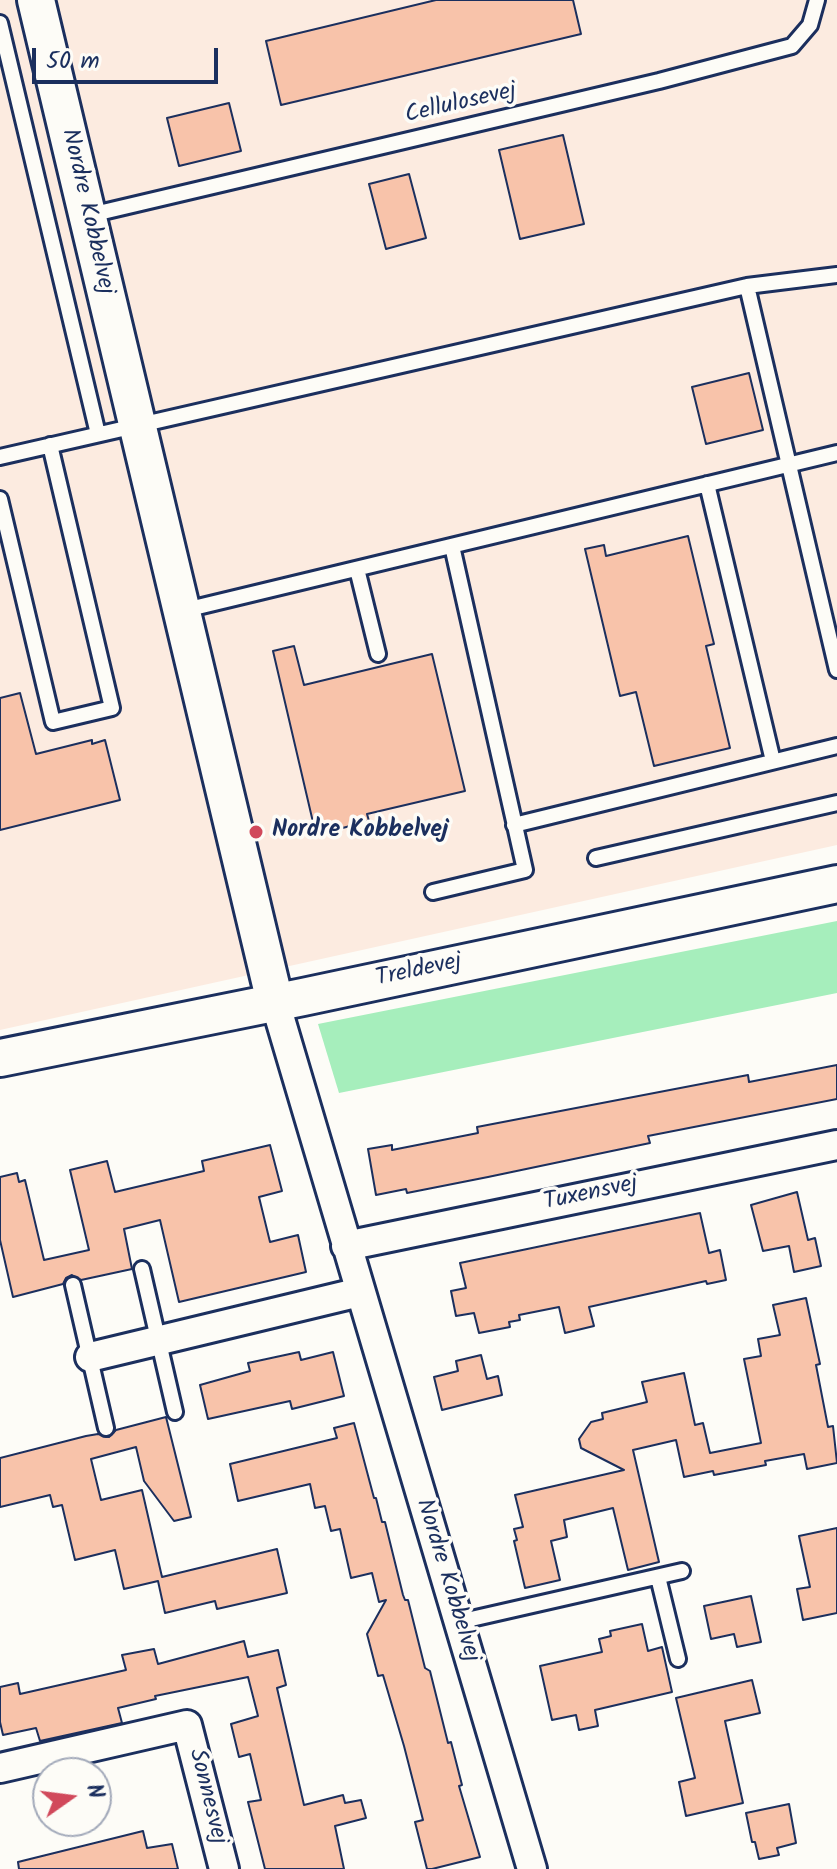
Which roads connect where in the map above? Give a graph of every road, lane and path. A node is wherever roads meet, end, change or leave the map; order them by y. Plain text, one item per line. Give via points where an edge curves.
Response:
1 (36, 0) edge
2 (817, 0) edge
3 (0, 23) edge
4 (87, 215) junction
5 (837, 275) edge
6 (747, 286) junction
7 (136, 424) junction
8 (98, 434) junction
9 (50, 445) junction
10 (837, 453) edge
11 (0, 457) edge
12 (789, 464) junction
13 (707, 484) junction
14 (0, 499) edge
15 (452, 546) junction
16 (357, 569) junction
17 (181, 611) junction
18 (378, 654) dead end
19 (837, 670) edge
20 (837, 746) edge
21 (773, 761) junction
22 (837, 803) edge
23 (514, 825) junction
24 (596, 858) dead end
25 (837, 884) edge
26 (433, 892) dead end
27 (275, 1002) junction
28 (0, 1058) edge
29 (837, 1145) edge
30 (346, 1246) junction
31 (142, 1269) dead end
32 (73, 1285) dead end
33 (360, 1292) junction
34 (158, 1342) junction
35 (90, 1357) junction
36 (175, 1412) dead end
37 (106, 1428) dead end
38 (682, 1571) dead end
39 (658, 1577) junction
40 (458, 1622) junction
41 (678, 1659) dead end
42 (0, 1768) edge
43 (224, 1869) edge
44 (532, 1869) edge

1 - 4 street, Nordre Kobbelvej
2 - 4 lane, Cellulosevej via 810,25 792,46
3 - 8 lane
4 - 7 street, Nordre Kobbelvej
5 - 6 lane
6 - 7 lane
6 - 12 lane
7 - 8 lane
7 - 17 street, Nordre Kobbelvej
8 - 9 lane
9 - 11 lane
9 - 14 lane via 112,708 53,722
10 - 12 lane
12 - 13 lane
12 - 19 lane
13 - 15 lane
13 - 21 lane
15 - 16 lane
15 - 23 lane
16 - 17 lane
16 - 18 lane
17 - 27 street, Nordre Kobbelvej
20 - 21 lane
21 - 23 lane
22 - 24 lane
23 - 26 lane via 525,870
25 - 27 street, Treldevej
27 - 28 street, Treldevej
27 - 30 street, Nordre Kobbelvej
29 - 30 street, Tuxensvej
30 - 33 street, Nordre Kobbelvej
31 - 34 lane
32 - 35 lane
33 - 34 street
33 - 40 street, Nordre Kobbelvej
34 - 35 street
34 - 36 lane
35 - 37 lane
38 - 39 lane
39 - 40 lane
39 - 41 lane
40 - 44 street, Nordre Kobbelvej
42 - 43 street, Sonnesvej via 187,1725

